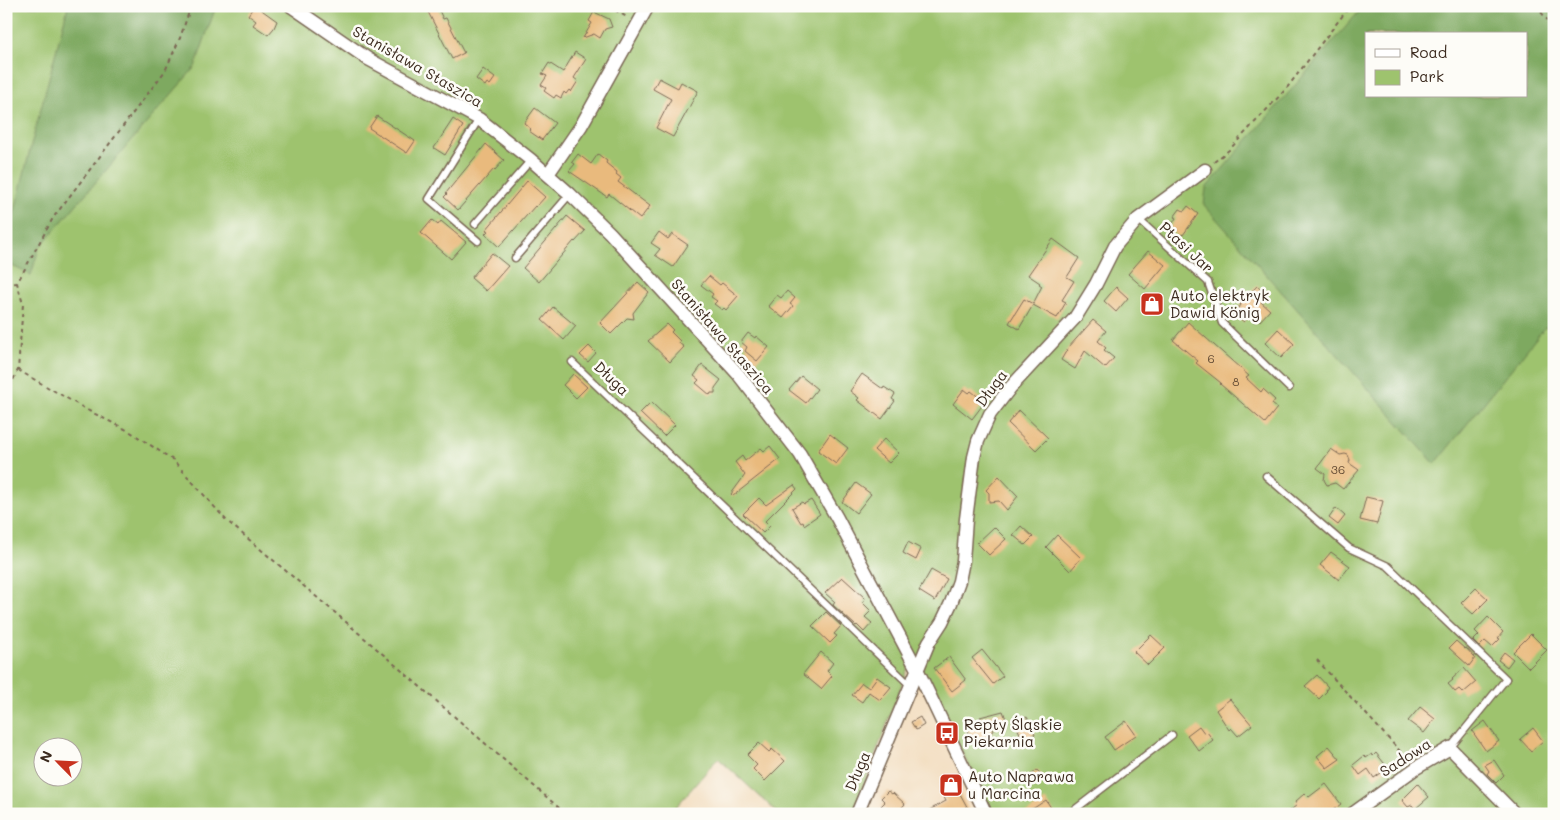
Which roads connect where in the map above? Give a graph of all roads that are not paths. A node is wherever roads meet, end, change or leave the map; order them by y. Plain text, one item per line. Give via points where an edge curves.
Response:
1 (291, 6) edge
2 (648, 6) edge
3 (479, 119) junction
4 (531, 160) junction
5 (1205, 170) road end
6 (548, 174) junction
7 (570, 194) junction
8 (1138, 218) junction
9 (475, 224) dead end
10 (478, 241) dead end
11 (515, 258) dead end
12 (572, 362) dead end
13 (1289, 388) dead end
14 (1266, 476) dead end
15 (918, 671) junction
16 (911, 686) junction
17 (1172, 735) dead end
18 (1450, 748) junction
19 (857, 814) edge
20 (986, 814) edge
21 (1068, 814) edge
22 (1352, 814) edge
23 (1514, 814) edge

1 - 3 street, Stanisława Staszica via 357,52
2 - 6 street via 581,126
3 - 4 street, Stanisława Staszica
3 - 10 lane via 429,199
4 - 6 street, Stanisława Staszica
4 - 9 lane
5 - 8 street, Długa
6 - 7 street, Stanisława Staszica
7 - 11 lane
7 - 15 street, Stanisława Staszica via 726,360 800,454
8 - 13 lane, Ptasi Jar via 1208,282 1222,323
8 - 15 street, Długa via 1115,246 1075,318 1000,399 984,427 974,457 963,561 956,592 929,642
12 - 16 lane, Długa
14 - 18 lane via 1348,548 1388,566 1506,679
15 - 16 street, Długa
15 - 20 street, Stanisława Staszica
16 - 19 street, Długa
17 - 21 lane
18 - 22 street, Sadowa
18 - 23 street, Sadowa

